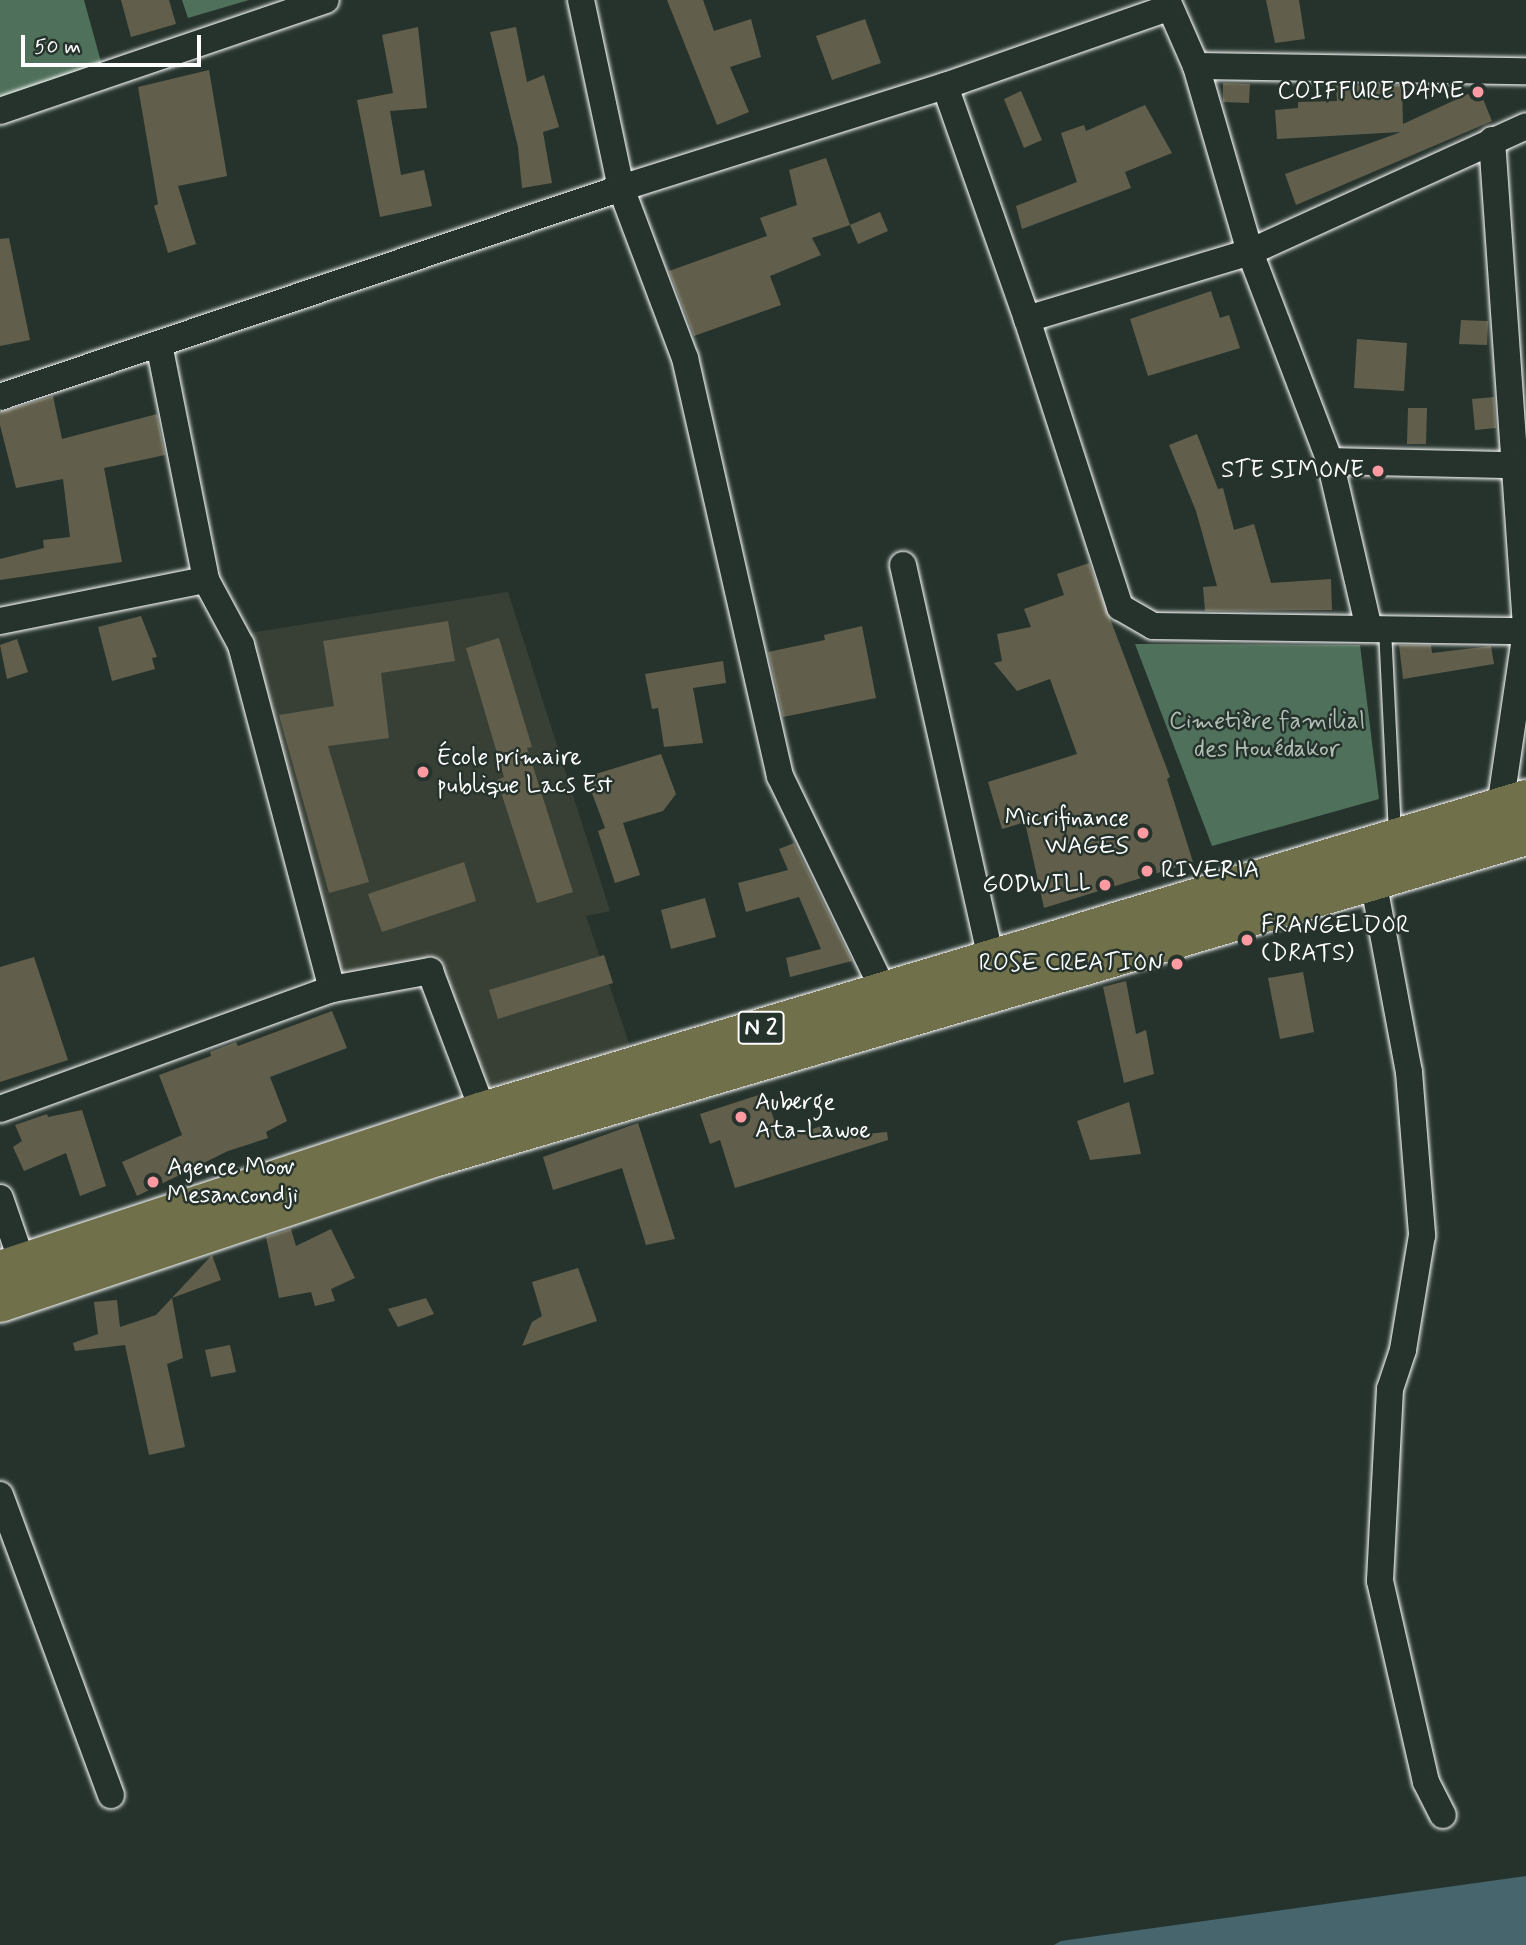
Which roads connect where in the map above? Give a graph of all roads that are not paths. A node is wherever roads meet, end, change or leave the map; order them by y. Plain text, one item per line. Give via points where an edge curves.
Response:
1 (326, 0) edge
2 (581, 0) edge
3 (1168, 4) edge
4 (1196, 66) junction
5 (1526, 71) edge
6 (945, 86) junction
7 (0, 111) edge
8 (1526, 126) edge
9 (1492, 140) junction
10 (621, 188) junction
11 (1251, 252) junction
12 (1027, 319) junction
13 (159, 344) junction
14 (1516, 362) edge
15 (0, 397) edge
16 (1330, 461) junction
17 (1513, 465) junction
18 (1521, 506) edge
19 (903, 565) dead end
20 (206, 580) junction
21 (0, 621) edge
22 (1377, 629) junction
23 (1526, 631) edge
24 (1524, 672) edge
25 (1513, 803) edge
26 (1526, 836) edge
27 (1395, 838) junction
28 (1373, 880) junction
29 (991, 960) junction
30 (332, 989) junction
31 (884, 991) junction
32 (0, 1109) edge
33 (484, 1111) junction
34 (0, 1198) edge
35 (11, 1266) edge
36 (0, 1303) edge
37 (0, 1495) edge
38 (111, 1795) dead end
39 (1443, 1815) dead end

1 - 7 street
2 - 10 street
3 - 4 street
3 - 6 street
4 - 5 street
4 - 11 street
6 - 10 street
6 - 12 street
8 - 9 street
9 - 11 street
9 - 14 street
10 - 13 street
10 - 31 street via 685,358 780,776
11 - 12 street
11 - 16 street
12 - 22 street via 1120,607 1153,626
13 - 15 street
13 - 20 street
14 - 17 street
16 - 17 street
16 - 22 street
17 - 18 street
18 - 23 street
19 - 29 street
20 - 21 street
20 - 30 street via 241,645
22 - 23 street
22 - 27 lane
23 - 24 street
24 - 25 street
25 - 27 highway, N 2
26 - 28 highway, N 2
27 - 29 highway, N 2
28 - 36 highway, N 2 via 437,1157
28 - 39 street via 1409,1072 1422,1235 1403,1350 1390,1389 1380,1581 1426,1782
29 - 31 highway, N 2
30 - 32 street
30 - 33 street via 430,971
31 - 33 highway, N 2
33 - 35 highway, N 2
34 - 35 street
37 - 38 street

